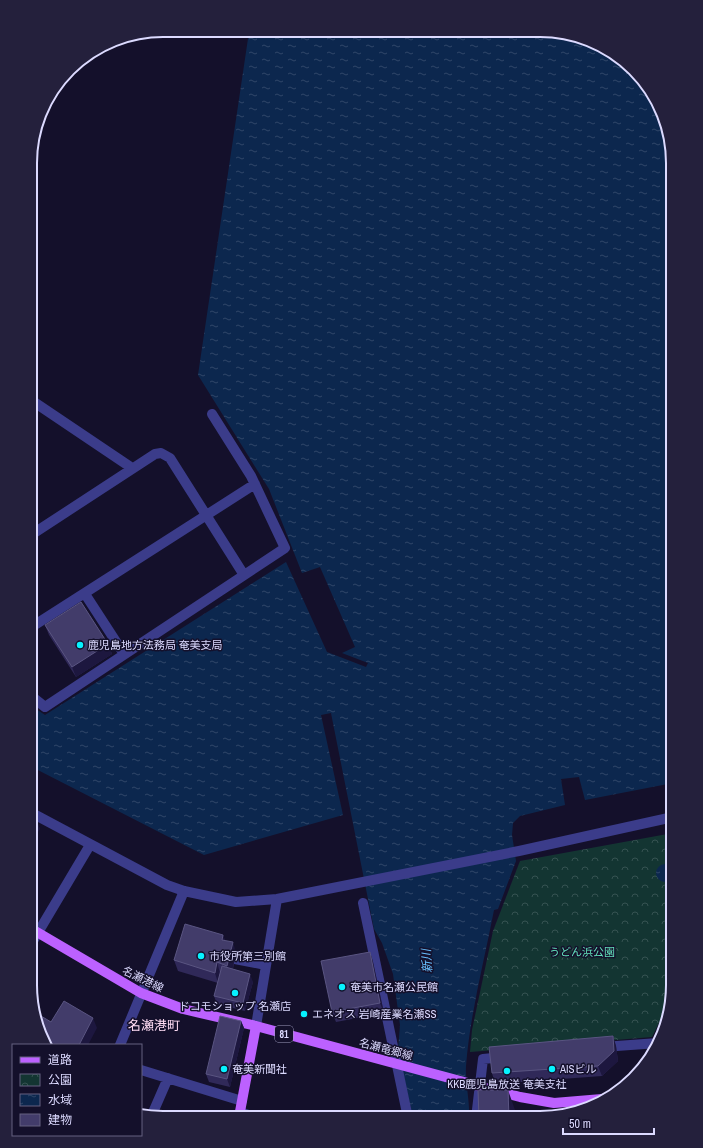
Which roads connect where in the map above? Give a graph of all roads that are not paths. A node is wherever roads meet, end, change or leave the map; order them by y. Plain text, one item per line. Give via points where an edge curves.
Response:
1 (37, 404) edge
2 (212, 414) dead end
3 (132, 468) junction
4 (255, 484) junction
5 (206, 515) junction
6 (37, 531) edge
7 (244, 575) junction
8 (85, 594) junction
9 (37, 624) edge
10 (124, 654) junction
11 (37, 701) edge
12 (37, 816) edge
13 (666, 819) edge
14 (90, 845) junction
15 (184, 891) junction
16 (277, 899) junction
17 (363, 903) dead end
18 (37, 926) edge
19 (37, 933) edge
20 (235, 959) dead end
21 (266, 965) junction
22 (141, 993) junction
23 (256, 1026) junction
24 (120, 1044) edge
25 (651, 1044) edge
26 (593, 1048) edge
27 (516, 1056) edge
28 (398, 1065) junction
29 (142, 1070) edge
30 (168, 1078) junction
31 (477, 1086) junction
32 (590, 1100) edge
33 (242, 1101) junction
34 (154, 1110) edge
35 (240, 1111) edge
36 (407, 1111) edge
37 (476, 1111) edge

1 - 3 street
2 - 4 street
3 - 5 street via 155,454 166,455
3 - 6 street
4 - 5 street
4 - 7 street via 285,548
5 - 7 street
5 - 8 street
7 - 10 street
8 - 9 street
8 - 10 street
10 - 11 street via 45,707
12 - 14 street
13 - 16 street via 519,851
14 - 15 street via 148,877
14 - 18 street
15 - 16 street via 236,902
15 - 22 street
16 - 21 street
17 - 28 street
19 - 22 main road, 名瀬港線
20 - 21 street
21 - 23 street
22 - 23 main road, 名瀬港線 via 183,1009
22 - 24 street
23 - 28 main road, 名瀬竜郷線 / 81
23 - 33 main road
25 - 26 street
27 - 31 street via 483,1058
28 - 31 main road, 名瀬竜郷線 / 81
28 - 36 street
29 - 30 street
30 - 33 street
30 - 34 street
31 - 32 main road, 名瀬竜郷線 / 81 via 554,1103
31 - 37 street
33 - 35 main road

